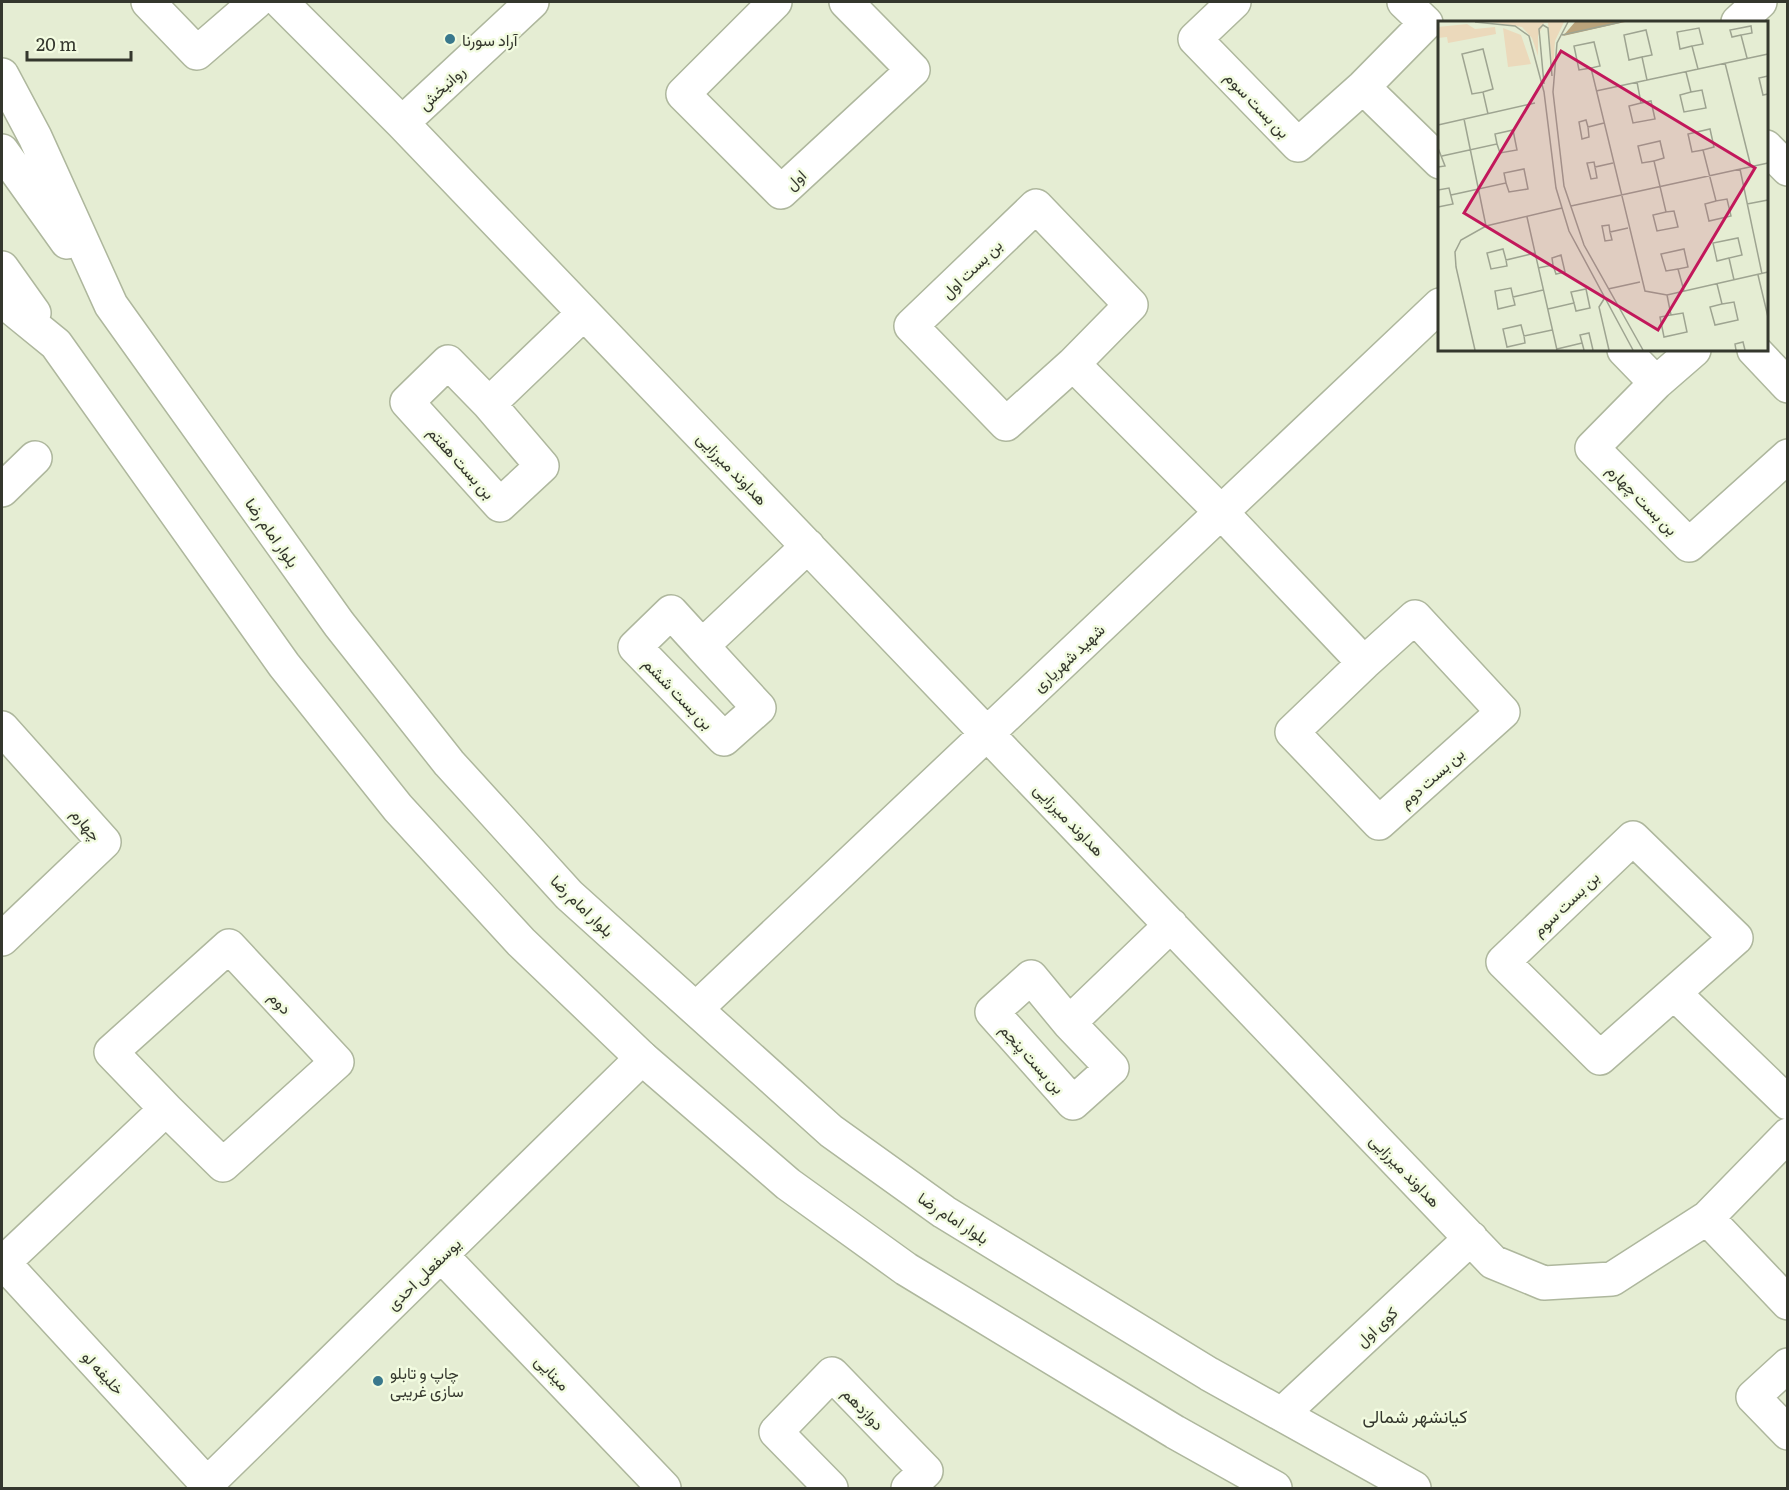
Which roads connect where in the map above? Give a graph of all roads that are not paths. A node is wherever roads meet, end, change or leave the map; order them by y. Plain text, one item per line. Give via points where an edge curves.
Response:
1 (148, 2) edge
2 (256, 2) edge
3 (281, 2) edge
4 (532, 2) edge
5 (846, 2) edge
6 (1234, 2) edge
7 (1404, 2) edge
8 (753, 9) edge
9 (2, 75) edge
10 (1363, 87) junction
11 (402, 123) junction
12 (1768, 148) edge
13 (2, 151) edge
14 (1438, 160) edge
15 (1788, 169) edge
16 (2, 268) edge
17 (2, 300) edge
18 (111, 305) junction
19 (1438, 307) edge
20 (584, 313) junction
21 (56, 344) junction
22 (1625, 351) edge
23 (1693, 351) edge
24 (1755, 351) edge
25 (1073, 364) junction
26 (1656, 383) junction
27 (1788, 386) edge
28 (489, 404) dead end
29 (1788, 456) edge
30 (35, 458) dead end
31 (2, 490) edge
32 (1221, 512) junction
33 (808, 546) junction
34 (702, 646) dead end
35 (1364, 663) junction
36 (2, 729) edge
37 (987, 733) junction
38 (1171, 925) junction
39 (2, 939) edge
40 (1674, 993) junction
41 (696, 1009) junction
42 (1069, 1023) dead end
43 (642, 1058) junction
44 (1788, 1103) edge
45 (166, 1109) junction
46 (1788, 1135) edge
47 (1707, 1218) junction
48 (1471, 1238) junction
49 (441, 1255) junction
50 (2, 1263) edge
51 (1788, 1303) edge
52 (1788, 1365) edge
53 (1282, 1414) junction
54 (1788, 1433) edge
55 (647, 1482) edge
56 (817, 1484) edge
57 (205, 1486) edge
58 (908, 1488) edge
59 (1275, 1488) edge
60 (1414, 1488) edge

1 - 2 street via 197,53
3 - 11 street, هداوند میرزایی
4 - 11 street, روانبخش
5 - 8 street, اول via 913,70 781,192 683,94
6 - 10 street, بن بست سوم via 1195,39 1298,145
7 - 10 street, بن بست سوم via 1426,24
9 - 18 street, بلوار امام رضا via 35,136
10 - 14 street
11 - 20 street, هداوند میرزایی
12 - 15 street
13 - 18 street
16 - 21 street
17 - 21 street
18 - 41 street, بلوار امام رضا via 339,624 449,763 569,895
19 - 32 street, شهید شهریاری
20 - 28 street
20 - 33 street, هداوند میرزایی
21 - 43 street via 284,665 398,808 521,942
22 - 26 street
23 - 26 street, بن بست چهارم
24 - 27 street
25 - 25 street, بن بست اول via 1131,305 1036,206 911,326 1006,424
25 - 32 street
26 - 29 street, بن بست چهارم via 1592,448 1689,545
30 - 31 street
32 - 35 street
32 - 37 street, شهید شهریاری
33 - 34 street
33 - 37 street, هداوند میرزایی
35 - 35 street, بن بست دوم via 1415,617 1503,712 1379,823 1292,732
36 - 39 street, چهارم via 104,842
37 - 38 street, هداوند میرزایی
37 - 41 street, شهید شهریاری
38 - 42 street
38 - 48 street, هداوند میرزایی
40 - 40 street, بن بست سوم via 1736,938 1633,838 1503,962 1600,1058
40 - 44 street
41 - 53 street, بلوار امام رضا via 831,1131 944,1212 1209,1374
43 - 49 street, یوسفعلی احدی
43 - 59 street via 789,1184 906,1269 1174,1432
45 - 45 street, دوم via 111,1052 229,946 337,1062 223,1165
45 - 50 street
46 - 47 street, هداوند میرزایی
47 - 48 street, هداوند میرزایی via 1612,1279 1544,1283 1493,1262
47 - 51 street
48 - 53 street, کوی اول
49 - 55 street, مینایی
49 - 57 street, یوسفعلی احدی
50 - 57 street, خلیفه لو
52 - 54 street via 1753,1397
53 - 60 street, بلوار امام رضا
56 - 58 street, دوازدهم via 776,1432 832,1374 926,1471

